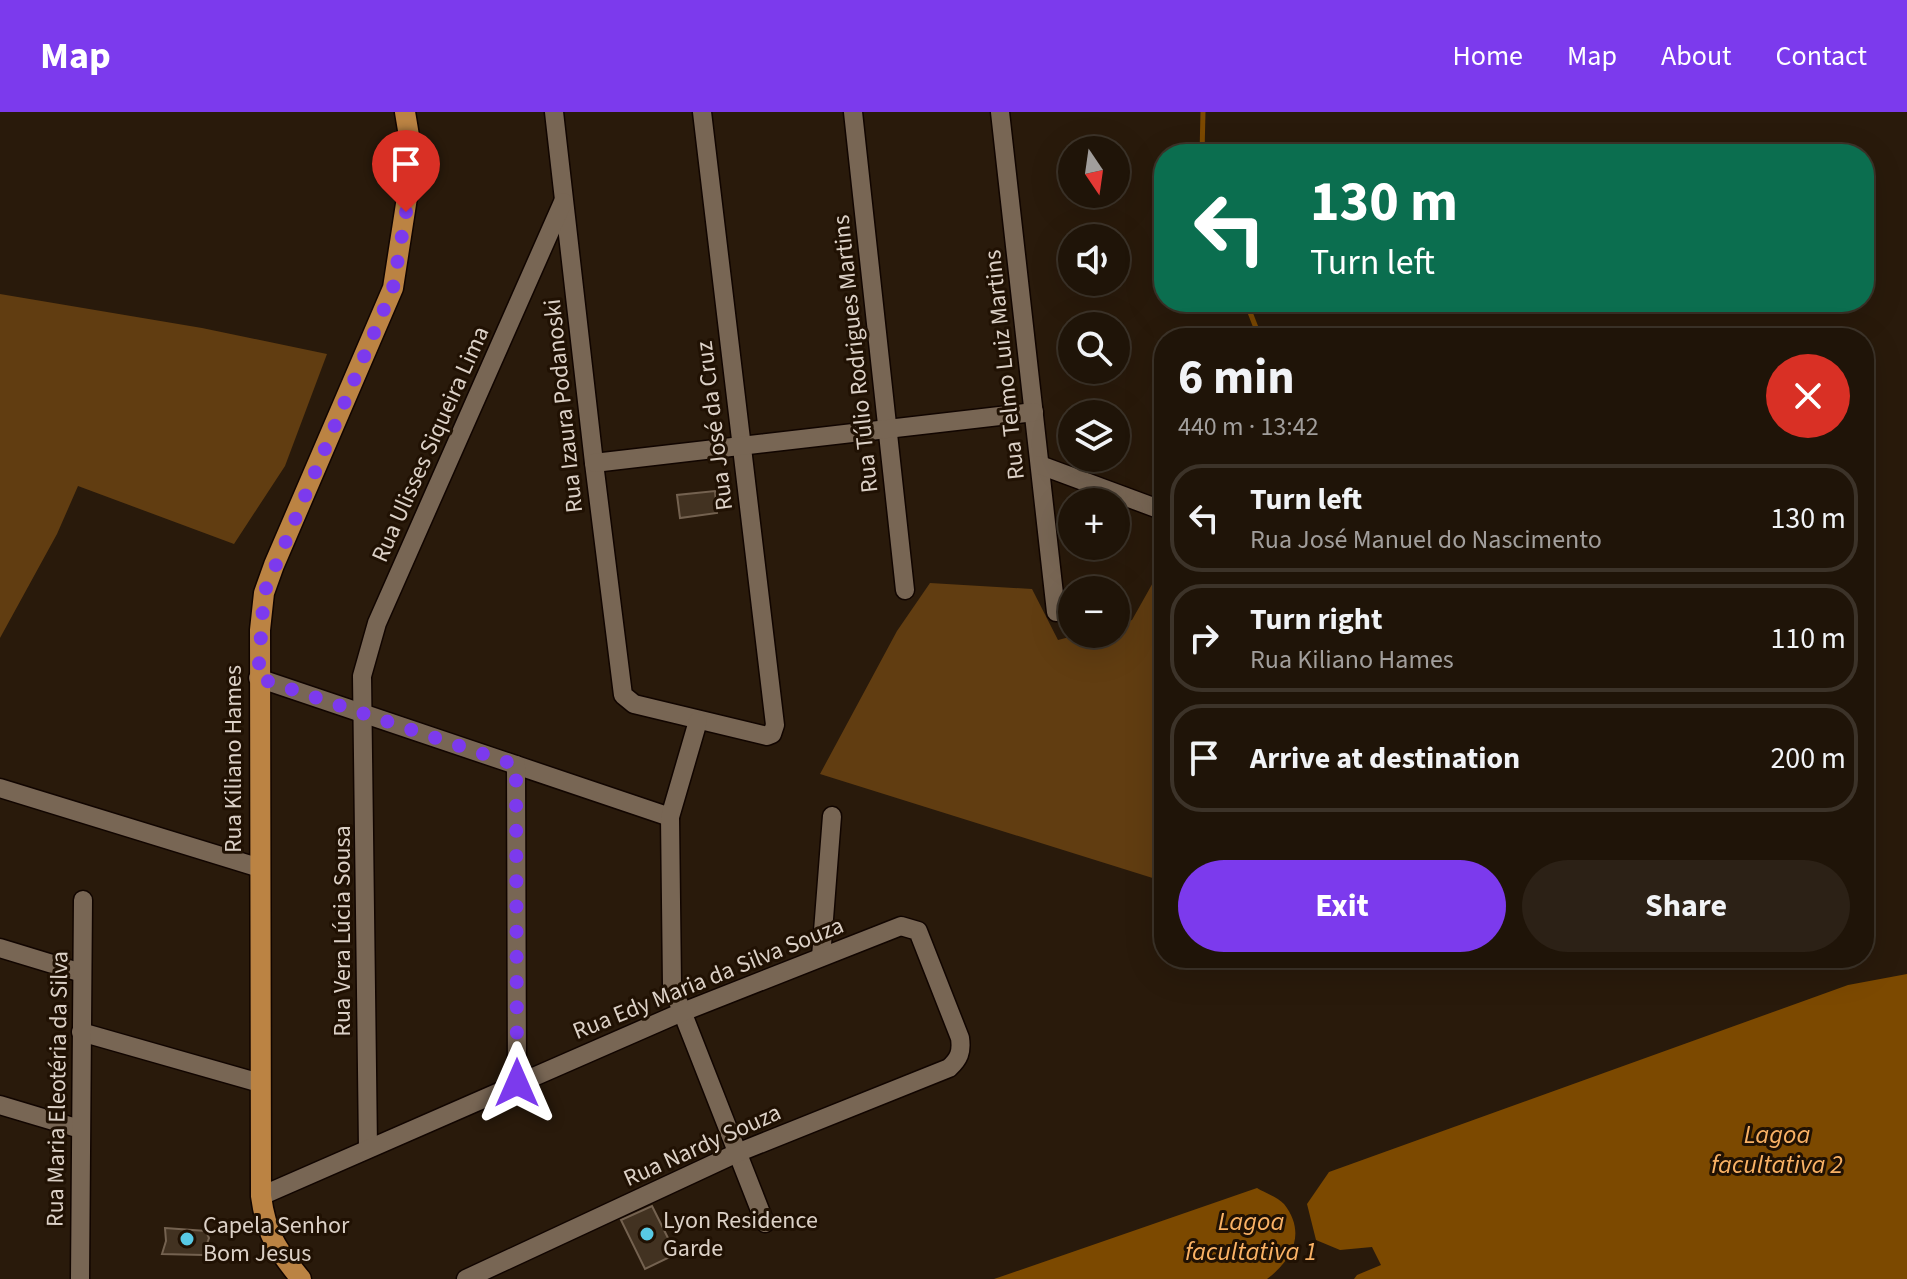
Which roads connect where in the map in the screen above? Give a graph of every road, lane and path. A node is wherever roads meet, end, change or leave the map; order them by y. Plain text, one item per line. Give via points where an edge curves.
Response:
1 (405, 112) edge
2 (554, 112) edge
3 (702, 112) edge
4 (853, 112) edge
5 (1000, 112) edge
6 (564, 199) junction
7 (1034, 412) junction
8 (888, 429) junction
9 (740, 446) junction
10 (594, 463) junction
11 (1040, 465) junction
12 (1154, 507) edge
13 (905, 590) dead end
14 (1056, 612) dead end
15 (258, 678) junction
16 (364, 714) junction
17 (698, 721) junction
18 (516, 765) junction
19 (0, 788) edge
20 (832, 816) dead end
21 (670, 817) junction
22 (260, 868) junction
23 (83, 900) dead end
24 (0, 948) edge
25 (821, 957) junction
26 (82, 973) junction
27 (680, 1013) junction
28 (81, 1032) junction
29 (958, 1060) joint
30 (260, 1083) junction
31 (517, 1083) junction
32 (0, 1105) edge
33 (80, 1129) junction
34 (368, 1148) junction
35 (737, 1153) junction
36 (261, 1196) junction
37 (765, 1223) dead end
38 (80, 1279) edge
39 (301, 1279) edge
40 (466, 1279) edge

1 - 15 main road, Rua Kiliano Hames via 410,178 393,288 264,593
2 - 6 street, Rua Izaura Podanoski
3 - 9 street, Rua José da Cruz
4 - 8 street, Rua Túlio Rodrigues Martins
5 - 7 street, Rua Telmo Luiz Martins
6 - 10 street, Rua Izaura Podanoski
6 - 16 street, Rua Ulisses Siqueira Lima via 377,623 362,676
7 - 8 street
7 - 11 street, Rua Telmo Luiz Martins
8 - 9 street
8 - 13 street, Rua Túlio Rodrigues Martins
9 - 10 street
9 - 17 street, Rua José da Cruz via 775,725 767,736
10 - 17 street, Rua Izaura Podanoski via 623,695 634,704
11 - 12 street
11 - 14 street, Rua Telmo Luiz Martins
15 - 16 street
15 - 22 main road, Rua Kiliano Hames
16 - 18 street
16 - 34 street, Rua Vera Lúcia Sousa
17 - 21 street
18 - 21 street
18 - 31 street
19 - 22 street
20 - 25 street
21 - 27 street via 671,971
22 - 30 main road, Rua Kiliano Hames
23 - 26 street, Rua Maria Eleotéria da Silva
24 - 26 street
25 - 27 street, Rua Edy Maria da Silva Souza
25 - 29 street, Rua Edy Maria da Silva Souza via 901,926 918,931 960,1038
26 - 28 street, Rua Maria Eleotéria da Silva
27 - 31 street, Rua Edy Maria da Silva Souza
27 - 35 street
28 - 30 street
28 - 33 street, Rua Maria Eleotéria da Silva
29 - 35 street, Rua Nardy Souza
30 - 36 main road, Rua Kiliano Hames
31 - 34 street, Rua Edy Maria da Silva Souza
32 - 33 street
33 - 38 street, Rua Maria Eleotéria da Silva
34 - 36 street, Rua Edy Maria da Silva Souza
35 - 37 street
35 - 40 street, Rua Nardy Souza
36 - 39 main road, Rua Kiliano Hames via 275,1246

